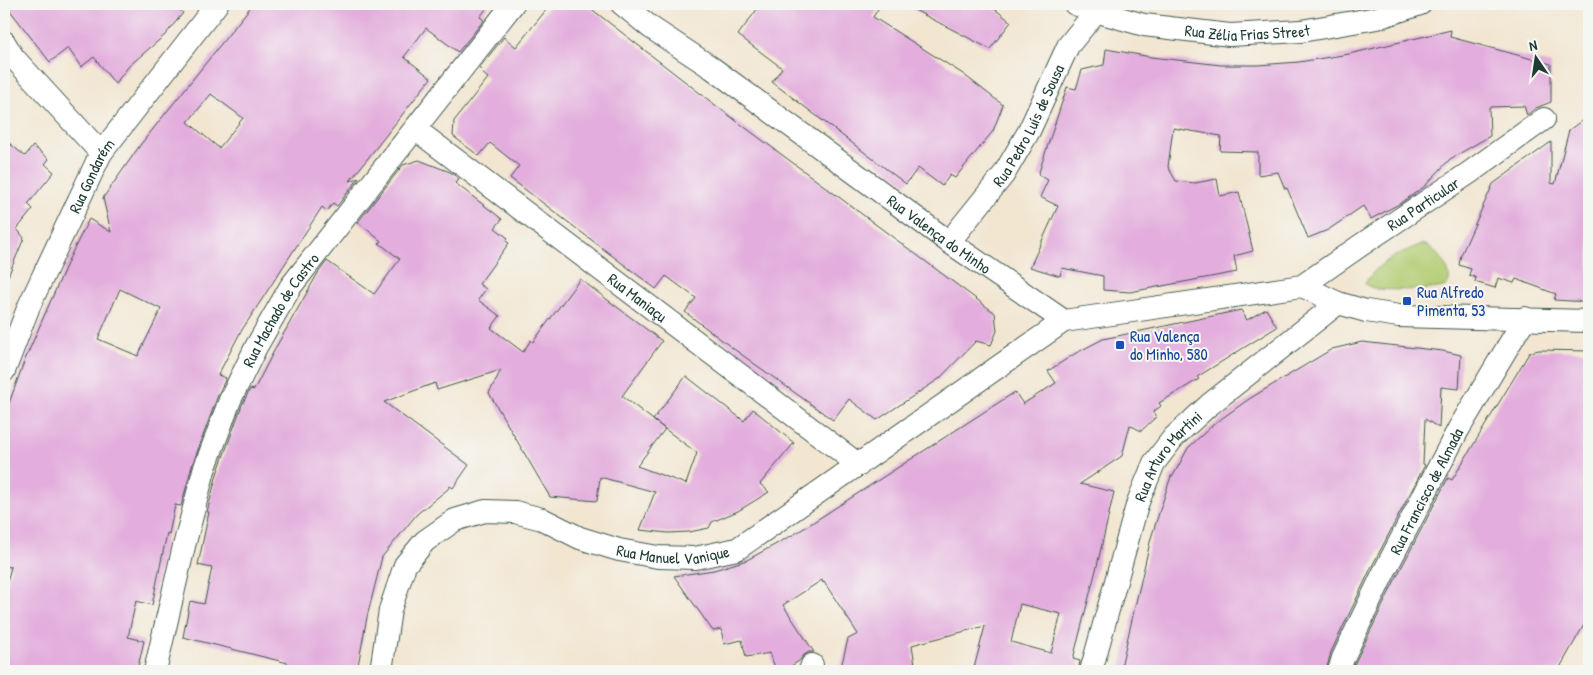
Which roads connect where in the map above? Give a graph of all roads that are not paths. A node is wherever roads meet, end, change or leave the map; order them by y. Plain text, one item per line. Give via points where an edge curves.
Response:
1 (217, 4) edge
2 (513, 4) edge
3 (622, 4) edge
4 (1420, 4) edge
5 (1090, 6) edge
6 (7, 56) edge
7 (1544, 119) dead end
8 (415, 129) junction
9 (101, 153) junction
10 (948, 242) junction
11 (1302, 286) junction
12 (1338, 303) junction
13 (1525, 318) junction
14 (1064, 321) junction
15 (1589, 321) edge
16 (4, 371) edge
17 (860, 465) junction
18 (155, 671) edge
19 (381, 671) edge
20 (1091, 671) edge
21 (1339, 671) edge

1 - 9 street, Rua Gondarém
2 - 8 street, Rua Machado de Castro
3 - 10 street, Rua Valença do Minho
4 - 5 street, Rua Zélia Frias Street via 1377,18 1300,31 1230,36 1144,25
5 - 10 street, Rua Pedro Luís de Sousa via 1029,131 1004,174
6 - 9 street
7 - 11 street, Rua Particular
8 - 17 street, Rua Maniaçu
8 - 18 street, Rua Machado de Castro via 291,286 230,400 204,470
9 - 16 street, Rua Gondarém via 29,306
10 - 14 street, Rua Valença do Minho
11 - 12 street
11 - 14 street
12 - 13 street via 1399,316
12 - 20 street, Rua Arturo Martini via 1209,405 1174,436 1154,463 1138,502
13 - 15 street
13 - 21 street, Rua Francisco de Almada via 1458,430 1392,557
14 - 17 street, Rua Manuel Vanique
17 - 19 street, Rua Manuel Vanique via 737,549 695,558 658,557 619,550 580,538 542,519 515,512 485,510 455,520 425,541 405,565 390,610

